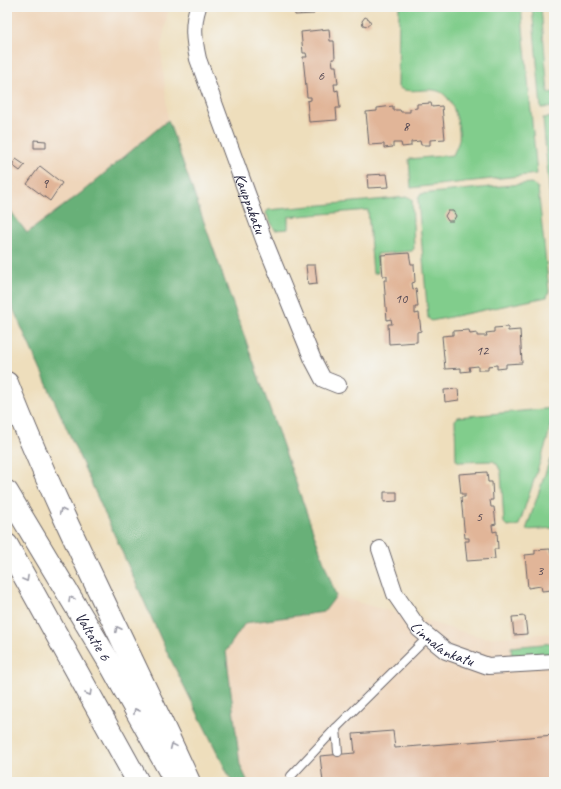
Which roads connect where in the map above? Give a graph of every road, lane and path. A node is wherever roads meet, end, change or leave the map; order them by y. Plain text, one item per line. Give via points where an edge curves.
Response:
1 (198, 7) edge
2 (7, 383) edge
3 (338, 385) dead end
4 (7, 492) edge
5 (7, 545) edge
6 (380, 549) dead end
7 (428, 637) junction
8 (554, 662) edge
9 (336, 728) junction
10 (338, 752) dead end
11 (291, 779) edge
12 (138, 782) edge
13 (175, 782) edge
14 (189, 782) edge

1 - 3 street, Kauppakatu via 194,40 198,59 251,206 313,360 323,379
14 -> 2 highway via 25,429
13 -> 4 highway, Valtatie 6 via 108,660
5 -> 12 highway, Valtatie 6
6 - 7 street, Linnalankatu via 395,594 419,629
7 - 8 street, Linnalankatu via 446,651 488,666
7 - 9 lane
9 - 10 lane
9 - 11 lane

